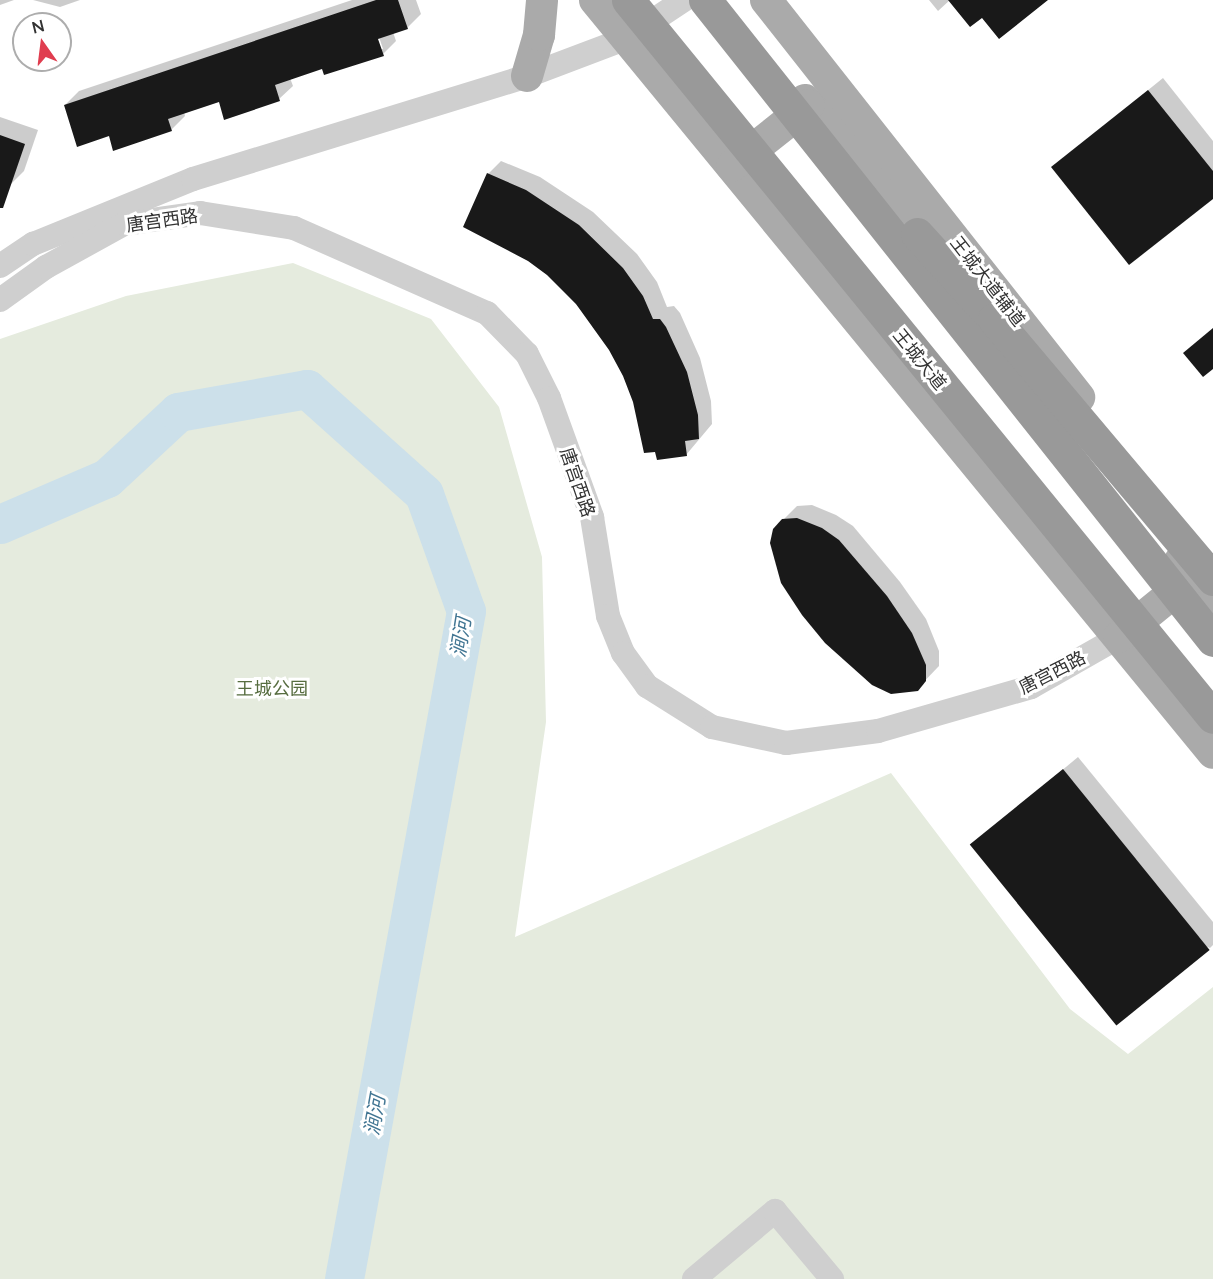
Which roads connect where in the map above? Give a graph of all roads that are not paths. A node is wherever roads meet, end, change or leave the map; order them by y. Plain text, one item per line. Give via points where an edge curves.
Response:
1 (542, 0) edge
2 (595, 0) edge
3 (628, 0) edge
4 (669, 0) edge
5 (684, 0) edge
6 (705, 0) edge
7 (723, 0) edge
8 (766, 0) edge
9 (625, 39) junction
10 (526, 76) junction
11 (809, 105) junction
12 (732, 166) junction
13 (0, 267) edge
14 (0, 300) edge
15 (1066, 420) junction
16 (1161, 500) junction
17 (1210, 582) edge
18 (1119, 637) junction
19 (1213, 640) edge
20 (1213, 717) edge
21 (1213, 753) edge
22 (694, 1279) edge
23 (832, 1279) edge

1 - 10 main road via 539,35
2 - 9 main road
3 - 20 highway, 王城大道, bridge
4 - 9 street
5 - 9 street
6 - 17 highway, bridge via 994,319
6 - 19 highway, bridge
7 - 11 main road
8 - 16 main road, 王城大道辅道
9 - 10 street, 唐宫西路
9 - 12 main road
10 - 13 street, 唐宫西路 via 193,178 33,244
11 - 12 main road
11 - 15 main road
12 - 18 main road
14 - 18 street, 唐宫西路 via 46,267 124,224 200,213 294,228 488,313 526,354 549,398 592,517 608,616 623,653 647,686 712,727 786,743 878,731 1031,687
15 - 16 main road
15 - 17 main road
16 - 17 main road, 王城大道辅道
17 - 18 main road, 唐宫西路
18 - 21 main road
22 - 23 street via 775,1211

